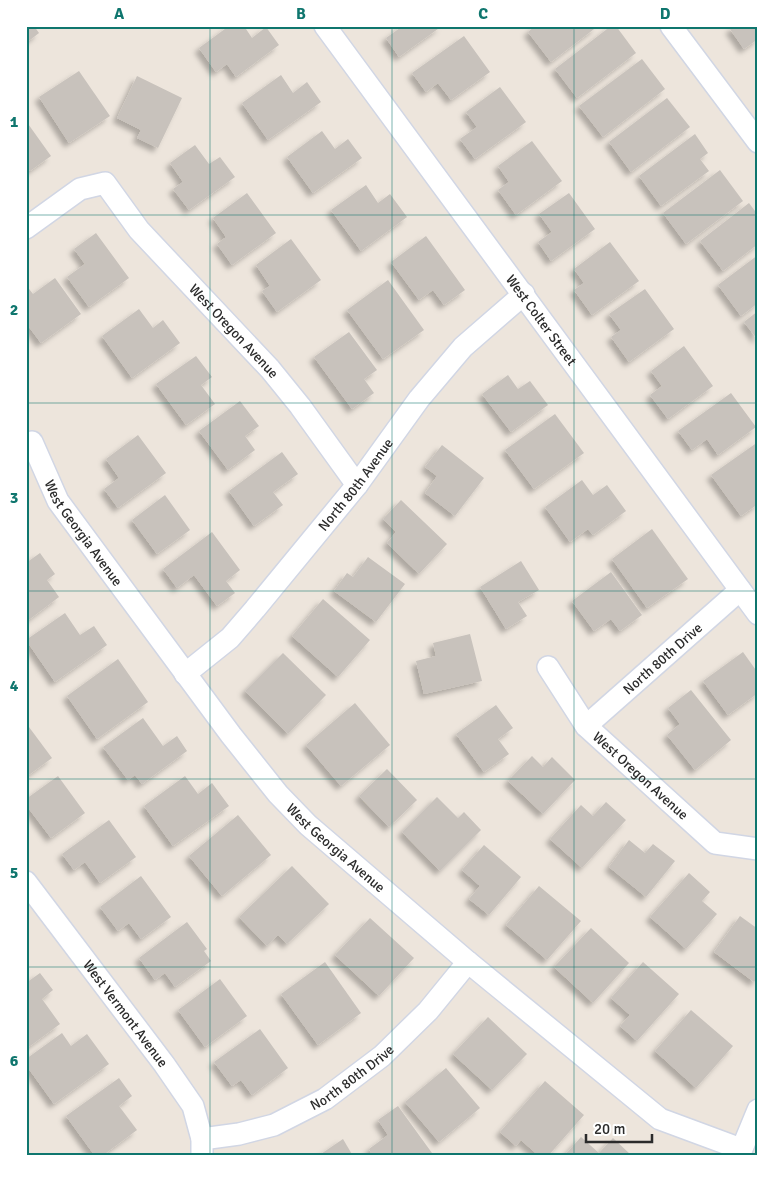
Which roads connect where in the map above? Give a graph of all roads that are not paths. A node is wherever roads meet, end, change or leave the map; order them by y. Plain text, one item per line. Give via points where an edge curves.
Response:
1 (325, 26) edge
2 (671, 26) edge
3 (758, 142) edge
4 (26, 228) edge
5 (524, 294) junction
6 (32, 442) dead end
7 (357, 484) junction
8 (740, 590) junction
9 (758, 614) edge
10 (548, 667) dead end
11 (185, 674) junction
12 (586, 726) junction
13 (758, 849) edge
14 (26, 882) edge
15 (468, 962) junction
16 (758, 1110) edge
17 (202, 1148) edge
18 (740, 1153) edge

1 - 5 street, West Colter Street
2 - 3 street
4 - 7 street, West Oregon Avenue via 80,189 105,183 139,230 270,369
5 - 7 street, North 80th Avenue via 463,347
5 - 8 street, West Colter Street
6 - 11 street, West Georgia Avenue via 58,501
7 - 11 street, North 80th Avenue via 230,638
8 - 9 street, West Colter Street
8 - 12 street, North 80th Drive
10 - 12 street, West Oregon Avenue
11 - 15 street, West Georgia Avenue via 278,794 308,825
12 - 13 street, West Oregon Avenue via 715,843
14 - 17 street, West Vermont Avenue via 193,1106
15 - 17 street, North 80th Drive via 428,1011 382,1056 325,1100 274,1124
15 - 18 street, West Georgia Avenue via 660,1119
16 - 18 street

